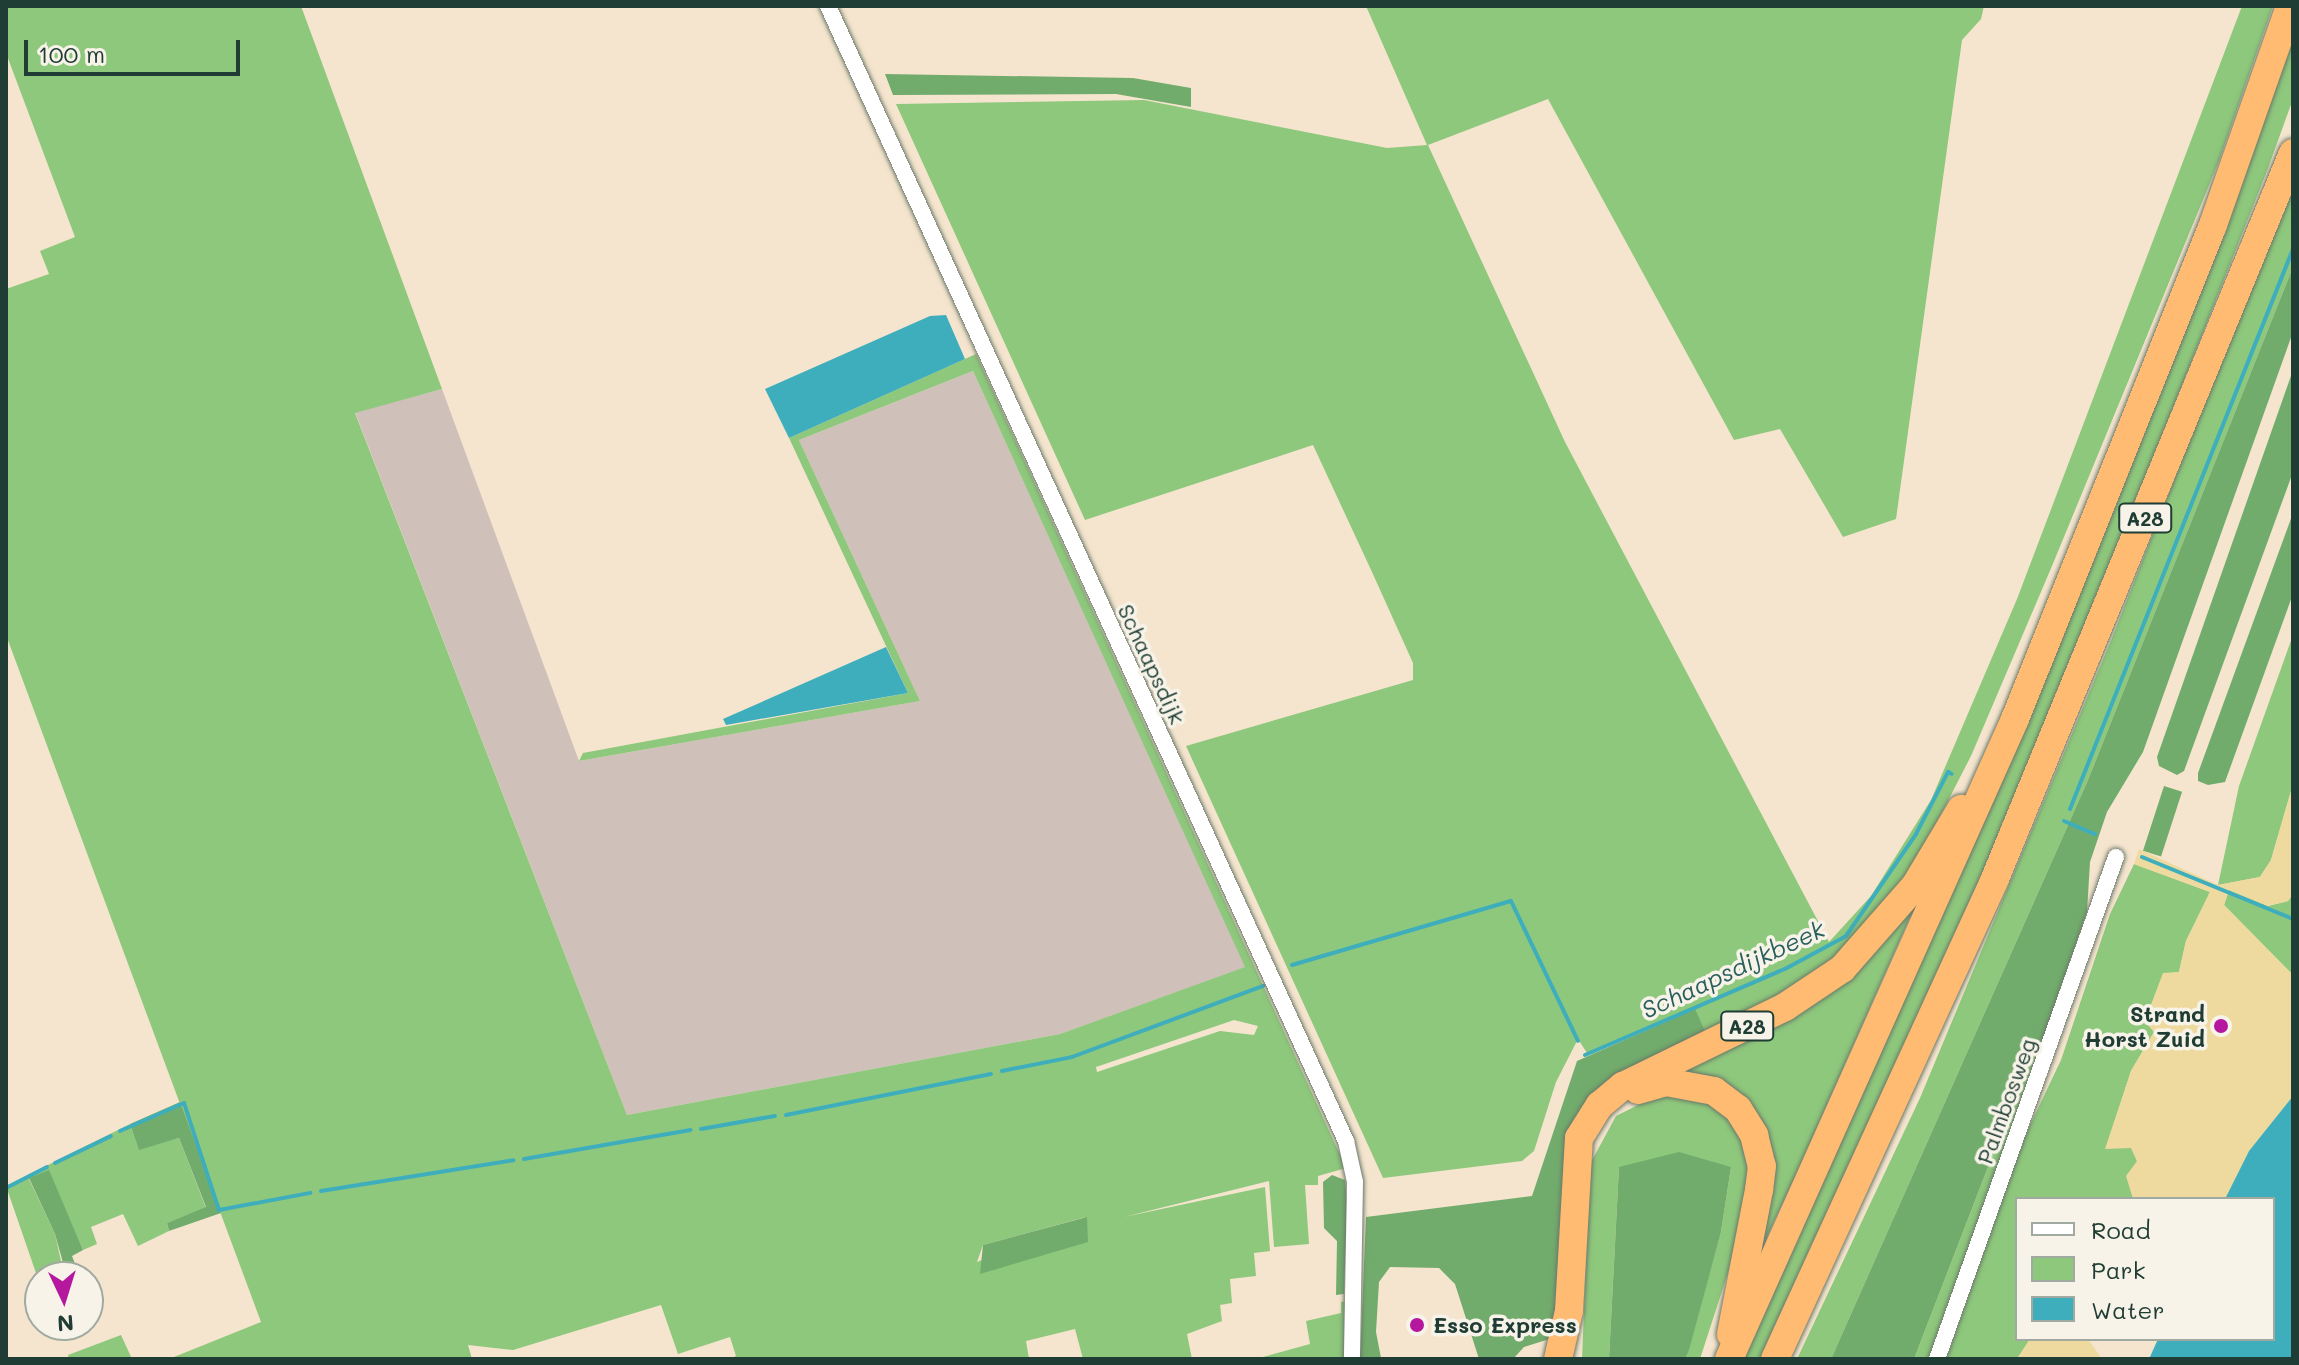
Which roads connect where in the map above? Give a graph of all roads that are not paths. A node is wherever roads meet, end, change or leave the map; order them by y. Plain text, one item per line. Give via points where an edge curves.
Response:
1 (828, 6) edge
2 (2290, 6) edge
3 (2293, 153) edge
4 (2015, 719) junction
5 (2116, 857) dead end
6 (1352, 1359) edge
7 (1558, 1359) edge
8 (1575, 1359) edge
9 (1728, 1359) edge
10 (1775, 1359) edge
11 (1937, 1359) edge

1 - 6 street, Schaapsdijk via 1346,1141 1355,1182
2 - 4 highway, A28 via 2213,225
3 - 10 highway, A28 via 1994,881
4 - 7 highway, A28 via 1915,886 1842,969 1805,996 1641,1076 1600,1105 1579,1138 1569,1311
4 - 9 highway, A28
5 - 11 street, Palmbosweg
8 - 9 highway, A28 via 1590,1148 1616,1106 1635,1091 1666,1082 1714,1091 1738,1109 1758,1150 1759,1190 1736,1289

